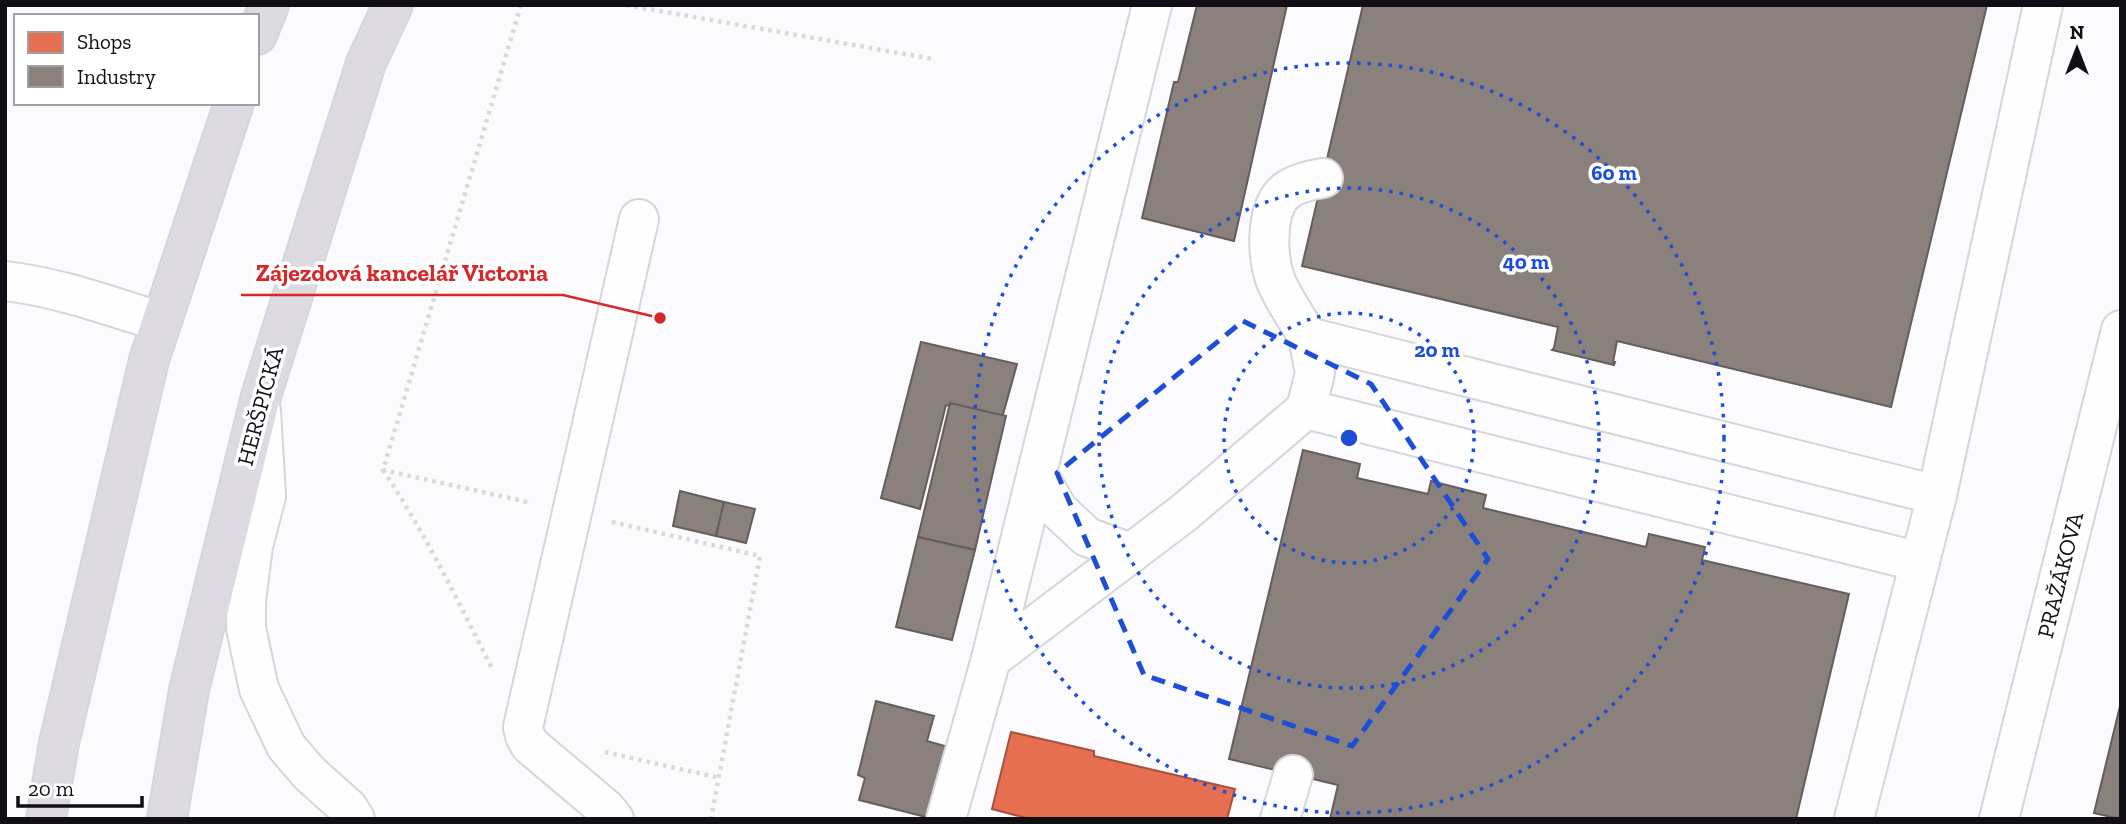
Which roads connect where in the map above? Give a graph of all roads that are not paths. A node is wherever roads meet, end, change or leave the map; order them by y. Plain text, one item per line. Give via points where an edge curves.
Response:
1 (269, 5) edge
2 (393, 5) edge
3 (1152, 5) edge
4 (2043, 5) edge
5 (259, 30) edge
6 (233, 105) edge
7 (1322, 178) dead end
8 (639, 219) dead end
9 (5, 281) edge
10 (161, 322) junction
11 (2121, 330) edge
12 (1308, 337) junction
13 (261, 396) junction
14 (1306, 409) junction
15 (1037, 473) junction
16 (1937, 495) junction
17 (1131, 552) junction
18 (1920, 562) junction
19 (990, 659) junction
20 (1293, 775) dead end
21 (352, 813) edge
22 (46, 819) edge
23 (167, 819) edge
24 (385, 819) edge
25 (614, 819) edge
26 (946, 819) edge
27 (1280, 819) edge
28 (1853, 819) edge
29 (1999, 819) edge

1 - 5 highway
2 - 13 highway, HERŠPICKÁ via 366,63
3 - 15 street
4 - 16 street
6 - 10 highway
7 - 12 street via 1286,191 1272,210 1269,242 1275,280
8 - 25 street via 523,727 530,745
9 - 10 street via 62,292
10 - 22 highway via 59,744
11 - 29 street, PRAŽÁKOVA
12 - 14 street via 1315,373
12 - 16 street
13 - 21 street via 266,496 246,600 252,659 259,689 286,746
13 - 23 highway, HERŠPICKÁ via 189,690
14 - 17 street
14 - 18 street
15 - 17 street via 1058,510 1087,537
15 - 19 street
16 - 18 street
17 - 19 street
18 - 28 street
19 - 26 street
20 - 27 street
21 - 24 street

